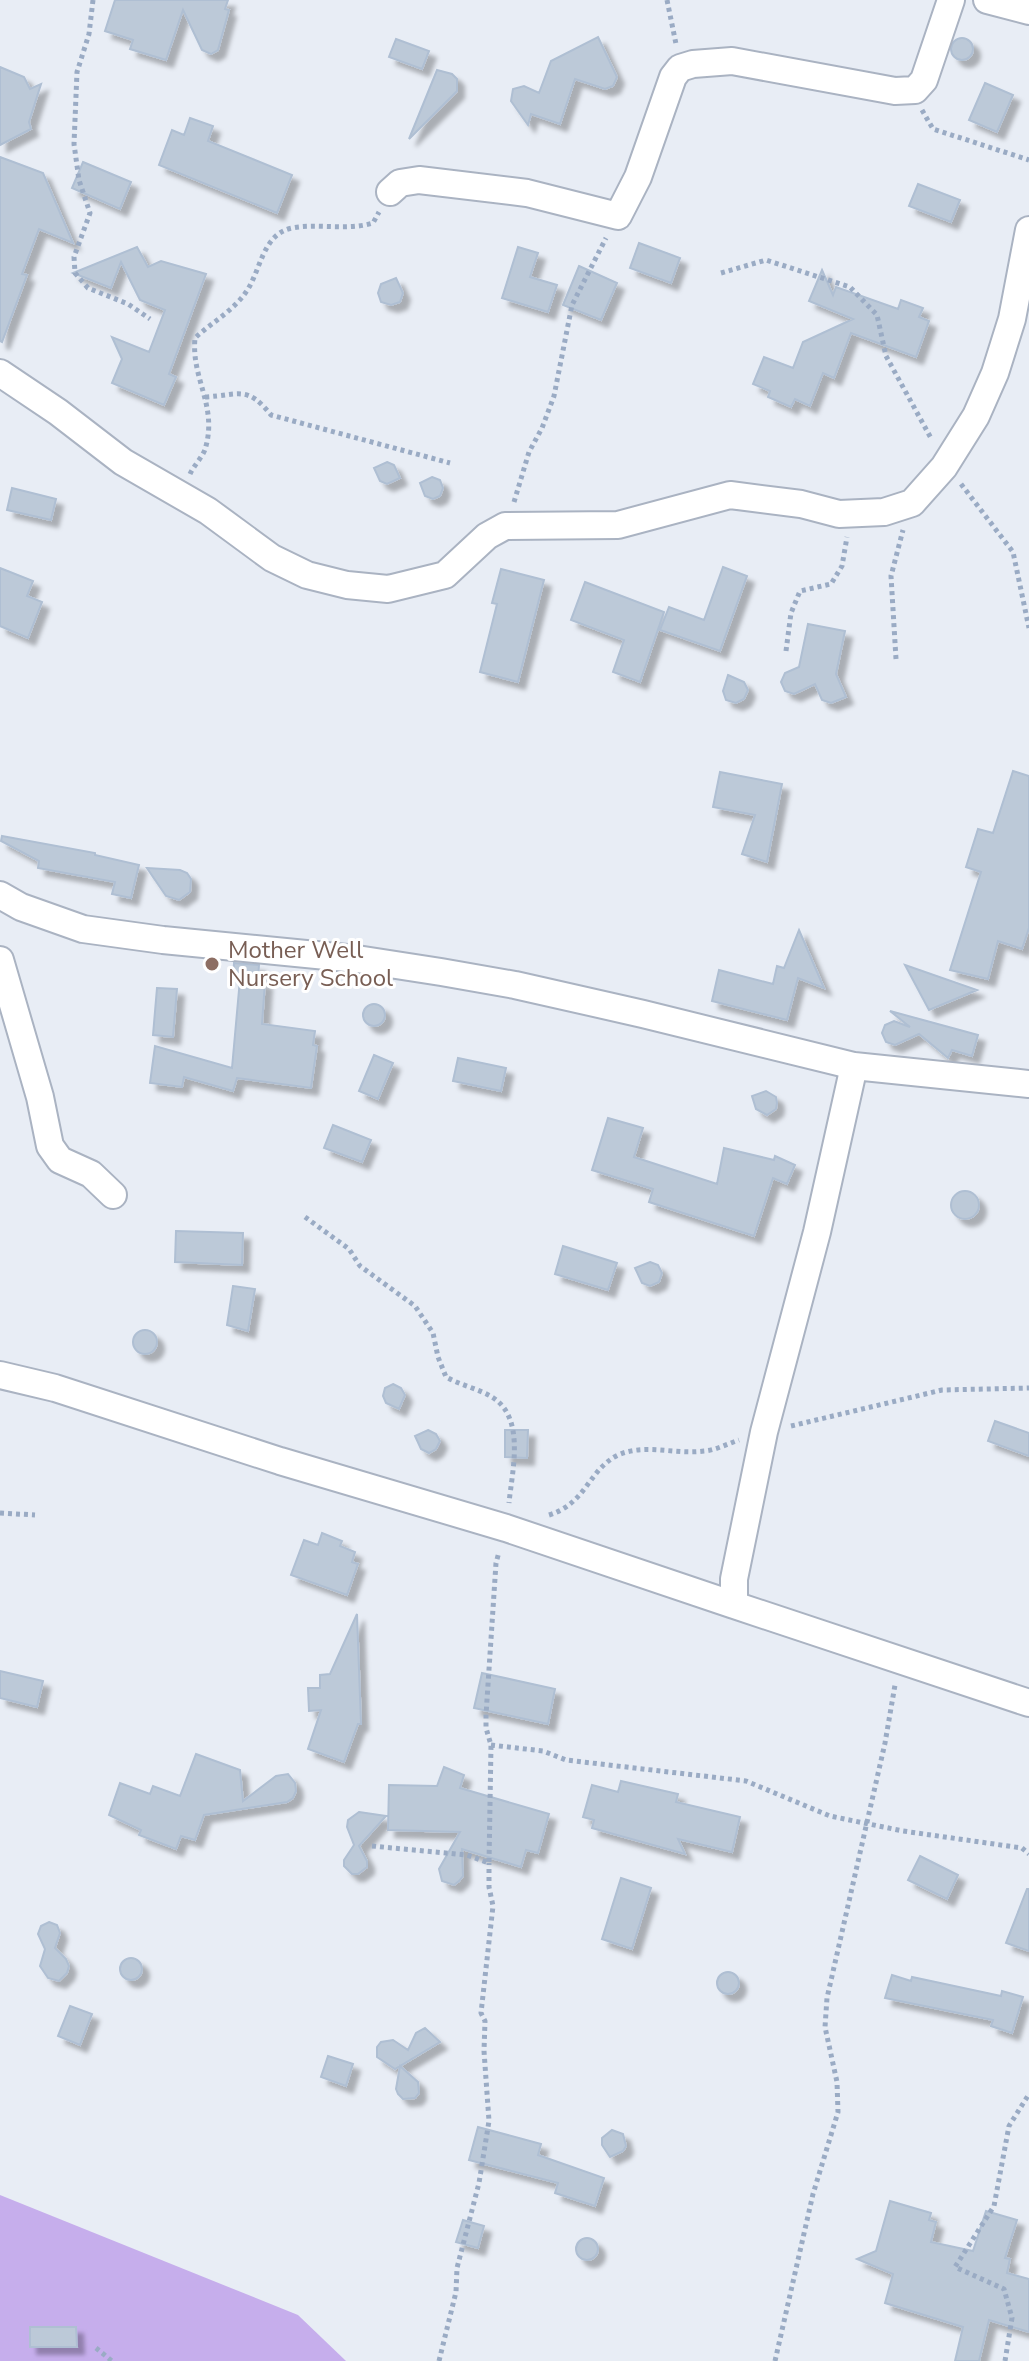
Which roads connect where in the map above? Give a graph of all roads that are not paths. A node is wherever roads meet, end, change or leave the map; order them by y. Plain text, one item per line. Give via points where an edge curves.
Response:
1 (951, 0) edge
2 (987, 0) edge
3 (1029, 11) edge
4 (390, 192) road end
5 (1029, 230) edge
6 (0, 373) edge
7 (0, 895) edge
8 (0, 960) edge
9 (854, 1066) junction
10 (1029, 1084) edge
11 (113, 1195) dead end
12 (0, 1375) edge
13 (734, 1605) junction
14 (1029, 1703) edge

1 - 4 street via 924,80 915,90 895,91 732,61 680,68 668,86 638,177 618,216 527,193 419,180 400,183
2 - 3 street
5 - 6 street via 1006,343 976,416 944,467 912,503 884,512 839,514 730,495 618,525 505,526 445,575 388,589 307,575 272,558 182,494 123,462
7 - 9 street via 83,929 357,959 515,985
8 - 11 street via 50,1146 60,1160 91,1174
9 - 10 street
9 - 13 street via 764,1432 734,1579
12 - 13 street via 506,1528
13 - 14 street

